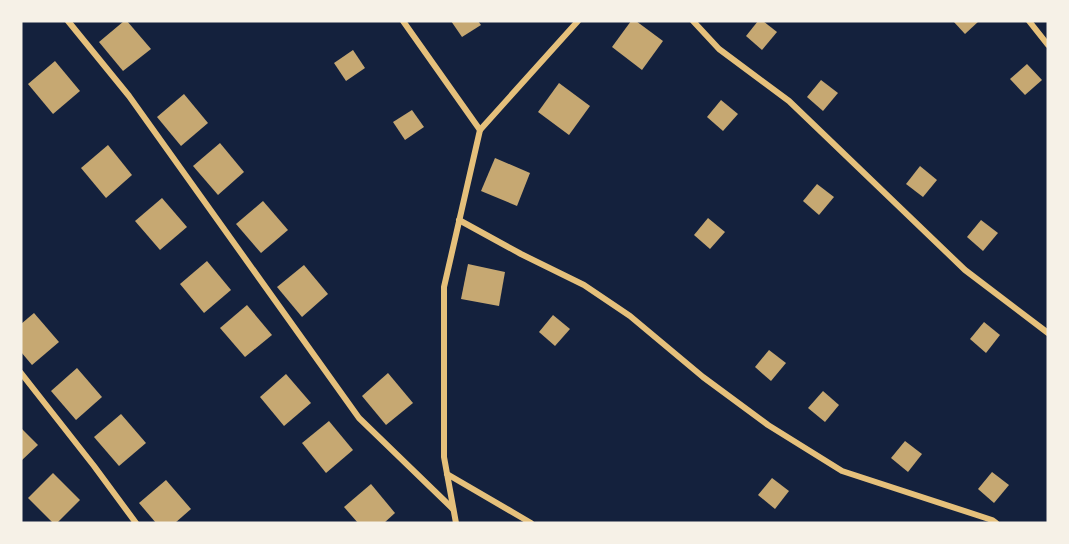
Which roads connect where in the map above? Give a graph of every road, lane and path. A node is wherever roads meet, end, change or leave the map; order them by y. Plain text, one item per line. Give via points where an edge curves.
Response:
1 (68, 21) edge
2 (403, 21) edge
3 (578, 21) edge
4 (693, 21) edge
5 (1029, 21) edge
6 (1048, 45) edge
7 (480, 130) junction
8 (459, 220) junction
9 (1048, 333) edge
10 (21, 373) edge
11 (447, 474) junction
12 (453, 508) junction
13 (136, 523) edge
14 (456, 523) edge
15 (531, 523) edge
16 (996, 523) edge

1 - 12 street via 129,96 359,418
2 - 7 street
3 - 7 street
4 - 9 street via 719,49 789,101 965,270
5 - 6 street
7 - 8 street
8 - 11 street via 444,287
8 - 16 street via 584,285 630,316 768,425 842,471
10 - 13 street
11 - 12 street
11 - 15 street
12 - 14 street

